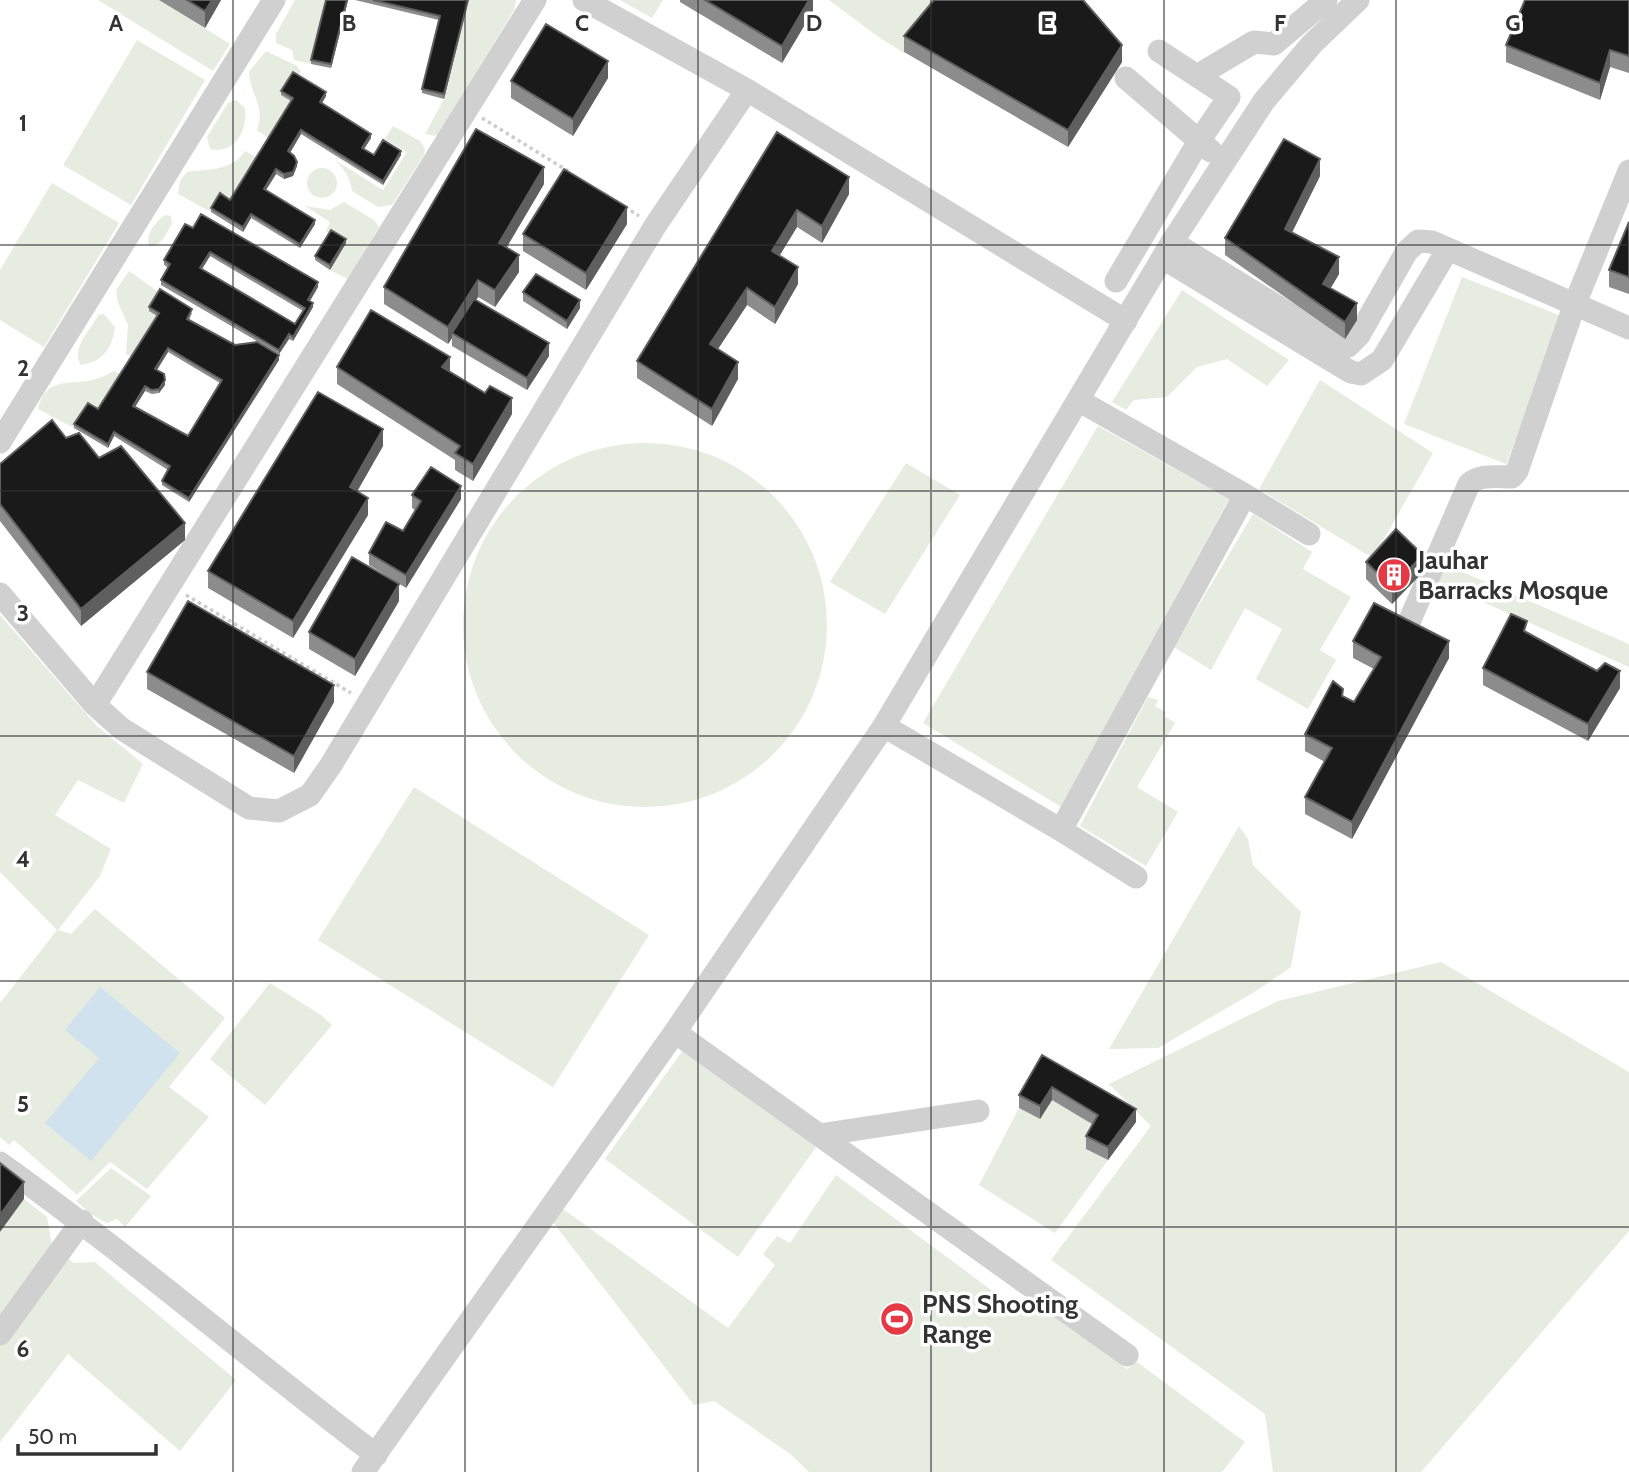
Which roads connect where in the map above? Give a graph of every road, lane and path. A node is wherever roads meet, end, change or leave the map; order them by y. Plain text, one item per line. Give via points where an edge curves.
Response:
1 (274, 0) edge
2 (535, 0) edge
3 (584, 0) edge
4 (1326, 0) edge
5 (1358, 0) edge
6 (1159, 51) dead end
7 (1197, 76) junction
8 (1126, 78) dead end
9 (747, 90) junction
10 (467, 108) junction
11 (1199, 141) junction
12 (1224, 162) junction
13 (1629, 171) edge
14 (573, 175) edge
15 (620, 204) edge
16 (655, 226) junction
17 (1168, 250) junction
18 (1447, 250) junction
19 (1116, 281) dead end
20 (1574, 306) junction
21 (1126, 321) junction
22 (1629, 328) edge
23 (1078, 400) junction
24 (0, 442) edge
25 (1245, 495) junction
26 (1309, 534) dead end
27 (169, 586) junction
28 (0, 594) edge
29 (1409, 622) edge
30 (368, 704) junction
31 (94, 705) junction
32 (884, 726) junction
33 (1061, 830) junction
34 (1136, 877) dead end
35 (675, 1031) junction
36 (978, 1111) dead end
37 (819, 1135) junction
38 (0, 1163) edge
39 (82, 1222) junction
40 (0, 1334) edge
41 (1127, 1355) dead end
42 (370, 1463) edge

1 - 24 street
2 - 10 street
3 - 9 street
4 - 7 street via 1274,44 1254,42
5 - 12 street via 1286,72
6 - 7 street
7 - 11 street via 1229,97
8 - 11 street
9 - 16 street
9 - 21 street
10 - 14 path
10 - 27 street
11 - 12 street
11 - 19 street
12 - 17 street
13 - 20 street
15 - 16 path
16 - 30 street
17 - 18 street via 1348,346 1359,335 1407,251 1418,241
17 - 18 street via 1339,365 1361,374 1382,360
17 - 21 street
18 - 20 street
20 - 22 street
20 - 29 street via 1517,471 1512,477 1485,477 1469,484
21 - 23 street
23 - 25 street
23 - 32 street
25 - 26 street
25 - 33 street
27 - 30 path
27 - 31 street
28 - 31 street
30 - 31 street via 310,795 279,811 249,807 122,729
32 - 33 street
32 - 35 street
33 - 34 street
35 - 37 street
35 - 42 street
36 - 37 street
37 - 41 street
38 - 39 street
39 - 40 street
39 - 42 street via 296,1394

